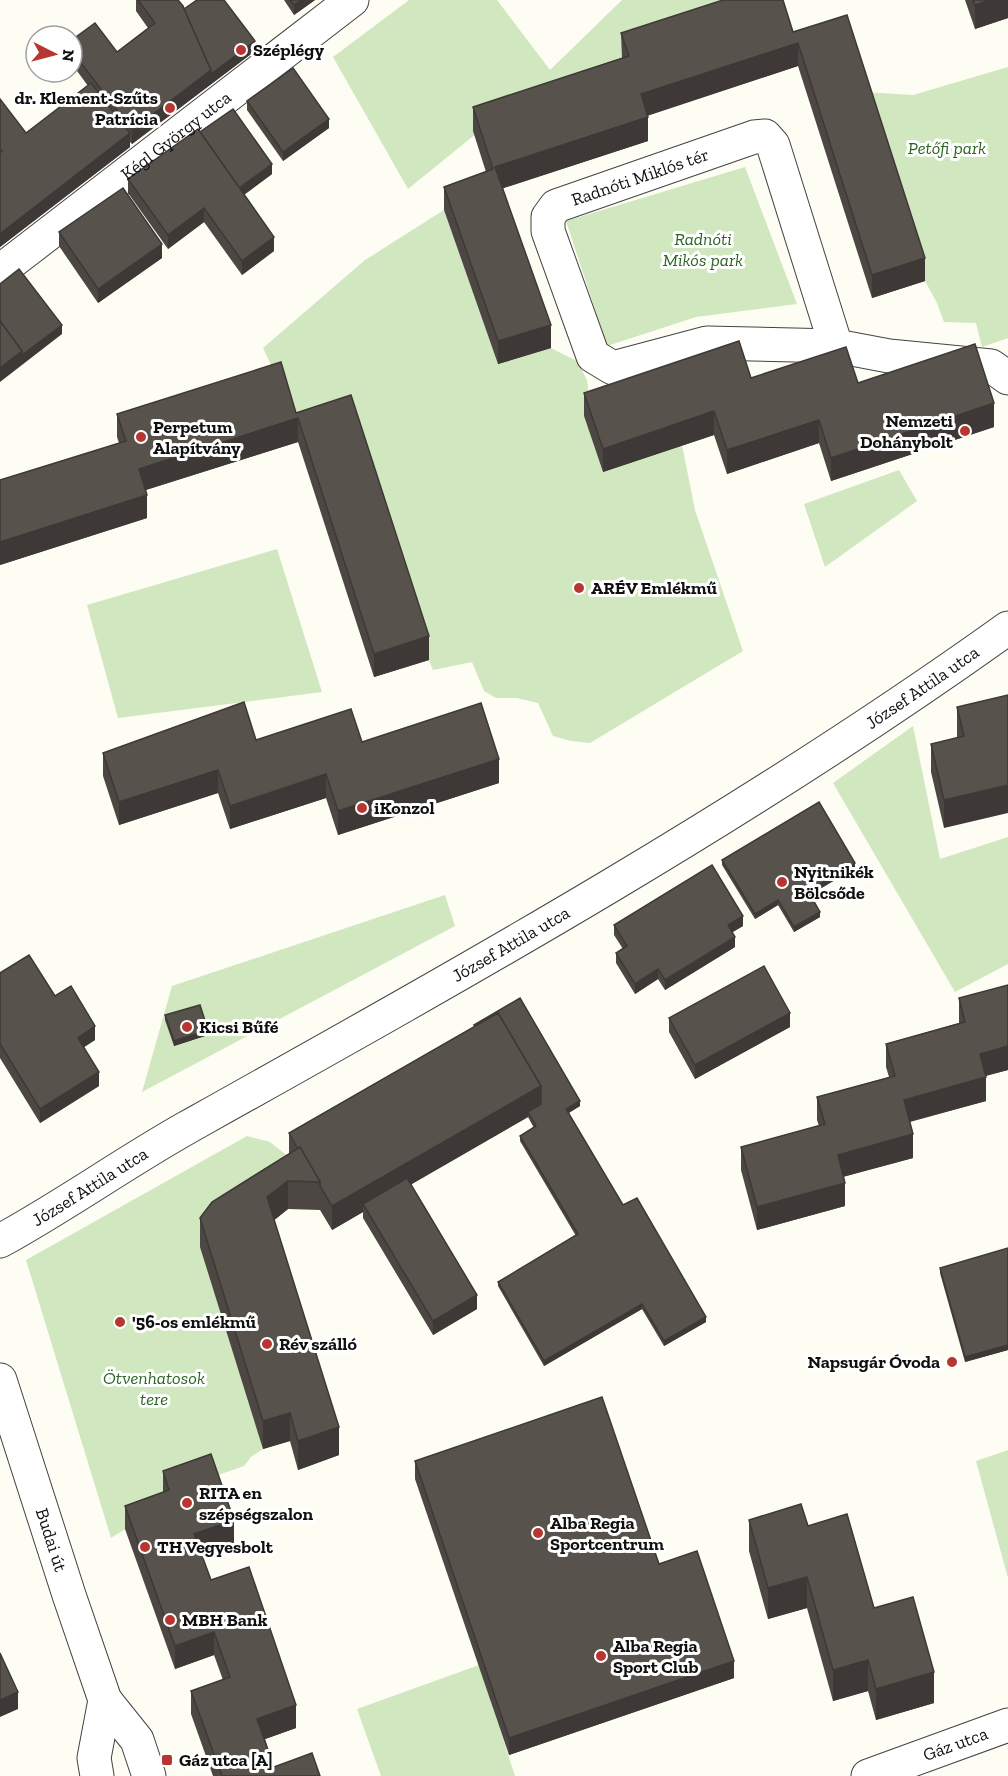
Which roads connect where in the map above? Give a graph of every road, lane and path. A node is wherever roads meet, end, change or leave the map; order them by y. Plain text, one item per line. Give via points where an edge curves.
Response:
1 (352, 0) edge
2 (0, 270) edge
3 (836, 346) junction
4 (1008, 378) edge
5 (1008, 628) edge
6 (0, 1241) edge
7 (0, 1380) edge
8 (105, 1700) junction
9 (1008, 1725) edge
10 (97, 1776) edge
11 (149, 1776) edge
12 (868, 1776) edge

1 - 2 street, Kégl György utca
3 - 3 street, Radnóti Miklós tér via 708,343 614,368 593,356 548,231 548,217 556,206 765,136 773,145
3 - 4 street, Radnóti Miklós tér via 889,356 991,366
5 - 6 street, József Attila utca via 687,840 544,926 144,1152
7 - 8 street, Budai út
8 - 10 street, Budai út via 94,1758
8 - 11 street, Budai út via 137,1740
9 - 12 street, Gáz utca

